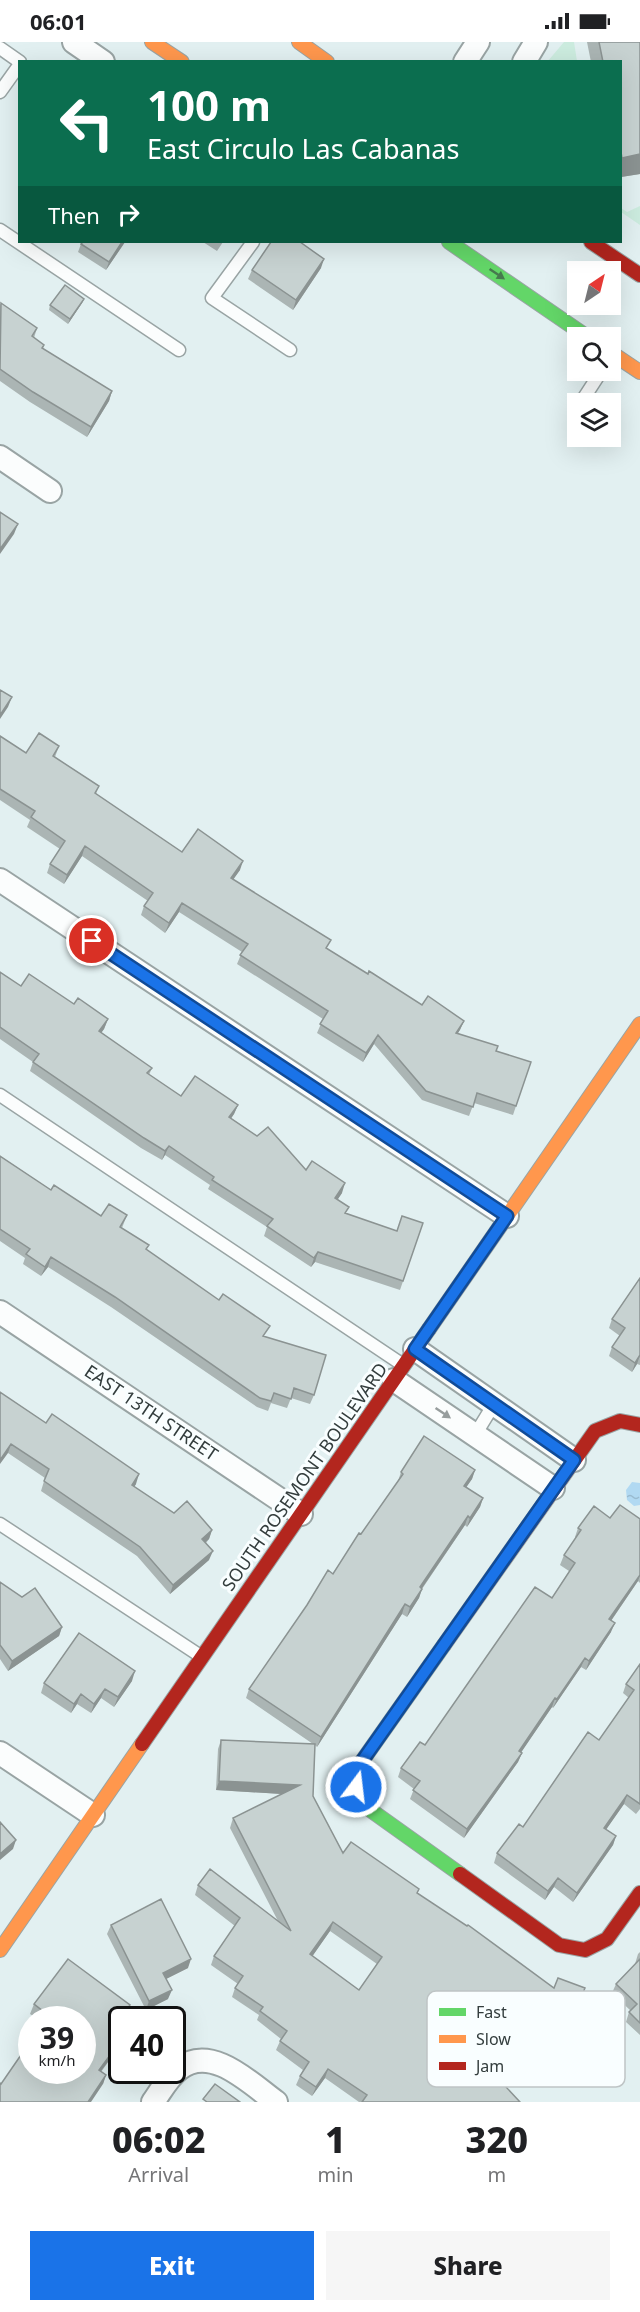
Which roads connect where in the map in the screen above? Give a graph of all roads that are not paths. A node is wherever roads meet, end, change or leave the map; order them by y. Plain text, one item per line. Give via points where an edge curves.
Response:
1 (74, 42) edge
2 (152, 42) edge
3 (299, 42) edge
4 (478, 42) edge
5 (536, 42) edge
6 (0, 48) edge
7 (100, 60) edge
8 (179, 60) edge
9 (324, 60) edge
10 (466, 60) edge
11 (525, 60) edge
12 (18, 62) edge
13 (18, 66) edge
14 (0, 92) edge
15 (0, 230) edge
16 (18, 242) edge
17 (19, 243) edge
18 (252, 243) edge
19 (449, 243) edge
20 (592, 243) edge
21 (640, 275) edge
22 (573, 327) edge
23 (179, 350) dead end
24 (290, 350) dead end
25 (621, 360) edge
26 (640, 372) edge
27 (0, 457) edge
28 (50, 491) dead end
29 (0, 880) edge
30 (640, 1024) edge
31 (0, 1095) edge
32 (507, 1216) junction
33 (0, 1312) edge
34 (405, 1365) junction
35 (494, 1404) junction
36 (640, 1425) edge
37 (475, 1435) junction
38 (574, 1460) junction
39 (553, 1488) junction
40 (301, 1514) junction
41 (0, 1524) edge
42 (202, 1657) junction
43 (0, 1753) edge
44 (93, 1815) junction
45 (640, 1893) edge
46 (0, 1950) edge
47 (153, 2102) edge
48 (276, 2102) edge

1 - 7 street
2 - 8 street
3 - 9 street
4 - 10 street
5 - 11 street
6 - 12 lane
13 - 14 lane
15 - 16 lane
17 - 23 lane
18 - 24 lane via 212,297
19 -> 22 street
20 - 21 street
25 - 26 street
27 - 28 street
29 - 32 street
30 - 32 street, SOUTH ROSEMONT BOULEVARD
31 - 34 lane
32 - 34 street, SOUTH ROSEMONT BOULEVARD
33 - 40 street, EAST 13TH STREET
34 - 35 street
34 -> 37 street
34 - 40 street, SOUTH ROSEMONT BOULEVARD
35 - 37 lane
35 - 38 street
36 - 38 street via 620,1421 595,1431
37 - 39 street
38 - 39 street
39 - 45 street via 360,1764 356,1787 369,1809 559,1945 585,1950 607,1939
40 - 42 street, SOUTH ROSEMONT BOULEVARD
41 - 42 lane
42 - 44 street, SOUTH ROSEMONT BOULEVARD
43 - 44 street
44 - 46 street, SOUTH ROSEMONT BOULEVARD
47 - 48 street via 180,2068 202,2050

